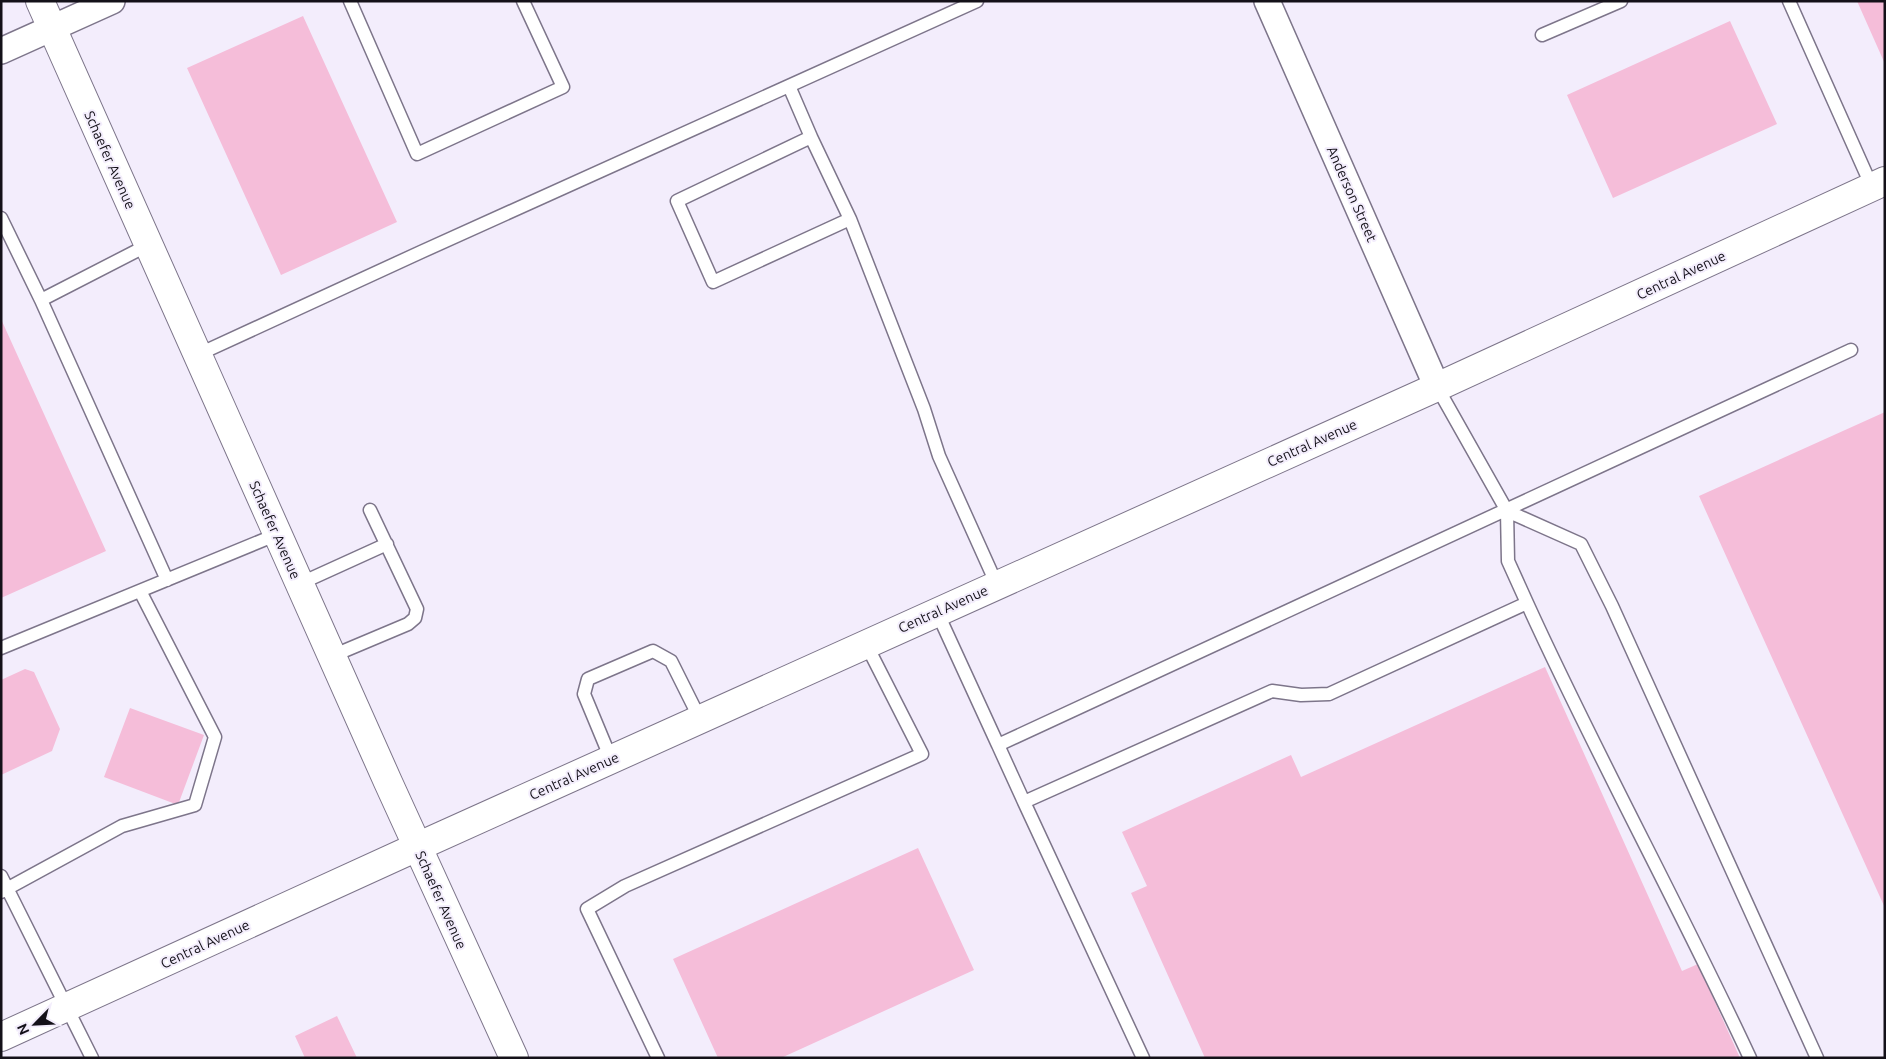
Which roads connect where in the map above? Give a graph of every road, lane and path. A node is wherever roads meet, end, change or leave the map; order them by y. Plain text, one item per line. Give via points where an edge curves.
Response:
1 (40, 1) edge
2 (112, 1) edge
3 (350, 1) edge
4 (523, 1) edge
5 (977, 1) edge
6 (1266, 1) edge
7 (1621, 1) edge
8 (1790, 1) edge
9 (52, 28) junction
10 (1542, 35) dead end
11 (1, 51) edge
12 (789, 86) junction
13 (811, 137) junction
14 (1878, 184) edge
15 (1, 218) edge
16 (850, 219) junction
17 (148, 245) junction
18 (41, 300) junction
19 (1851, 350) dead end
20 (197, 355) junction
21 (1437, 387) junction
22 (370, 510) dead end
23 (1507, 511) junction
24 (278, 534) junction
25 (386, 544) junction
26 (167, 580) junction
27 (299, 584) junction
28 (997, 585) junction
29 (140, 591) junction
30 (1527, 604) junction
31 (937, 612) junction
32 (866, 644) junction
33 (1, 648) edge
34 (332, 656) junction
35 (700, 719) junction
36 (998, 745) junction
37 (610, 759) junction
38 (1024, 802) junction
39 (417, 847) junction
40 (1, 876) edge
41 (4, 890) edge
42 (66, 1008) junction
43 (1, 1037) edge
44 (92, 1058) edge
45 (514, 1058) edge
46 (658, 1058) edge
47 (1143, 1058) edge
48 (1750, 1058) edge
49 (1817, 1058) edge

1 - 9 main road, Schaefer Avenue
2 - 9 street
3 - 4 lane via 417,154 563,87
5 - 12 lane
6 - 21 street, Anderson Street
7 - 10 lane
8 - 14 lane
9 - 11 street
9 - 17 main road, Schaefer Avenue
12 - 13 lane
12 - 20 lane
13 - 16 lane
13 - 16 lane via 677,201 714,282
14 - 21 main road, Central Avenue
15 - 18 lane
16 - 28 lane via 939,456
17 - 18 lane
17 - 20 main road, Schaefer Avenue
18 - 26 lane
19 - 23 lane
20 - 24 main road, Schaefer Avenue
21 - 23 lane
21 - 28 main road, Central Avenue
22 - 25 lane
23 - 30 lane via 1508,561
23 - 36 lane
23 - 49 lane via 1580,544 1612,606
24 - 26 lane
24 - 27 main road, Schaefer Avenue
25 - 27 lane
25 - 34 lane via 417,609 415,618 408,624
26 - 29 lane
27 - 34 main road, Schaefer Avenue
28 - 31 main road, Central Avenue
29 - 33 lane
29 - 41 lane via 214,737 195,804 122,826
30 - 38 lane via 1329,694 1272,691
30 - 48 lane via 1713,977
31 - 32 main road, Central Avenue
31 - 36 lane
32 - 35 main road, Central Avenue
32 - 46 lane via 922,754 625,886 588,908
34 - 39 main road, Schaefer Avenue
35 - 37 main road, Central Avenue
35 - 37 lane via 671,661 653,651 588,679 584,694
36 - 38 lane
37 - 39 main road, Central Avenue
38 - 47 lane
39 - 42 main road, Central Avenue
39 - 45 main road, Schaefer Avenue
40 - 41 lane
41 - 42 lane
42 - 43 main road, Central Avenue
42 - 44 lane

